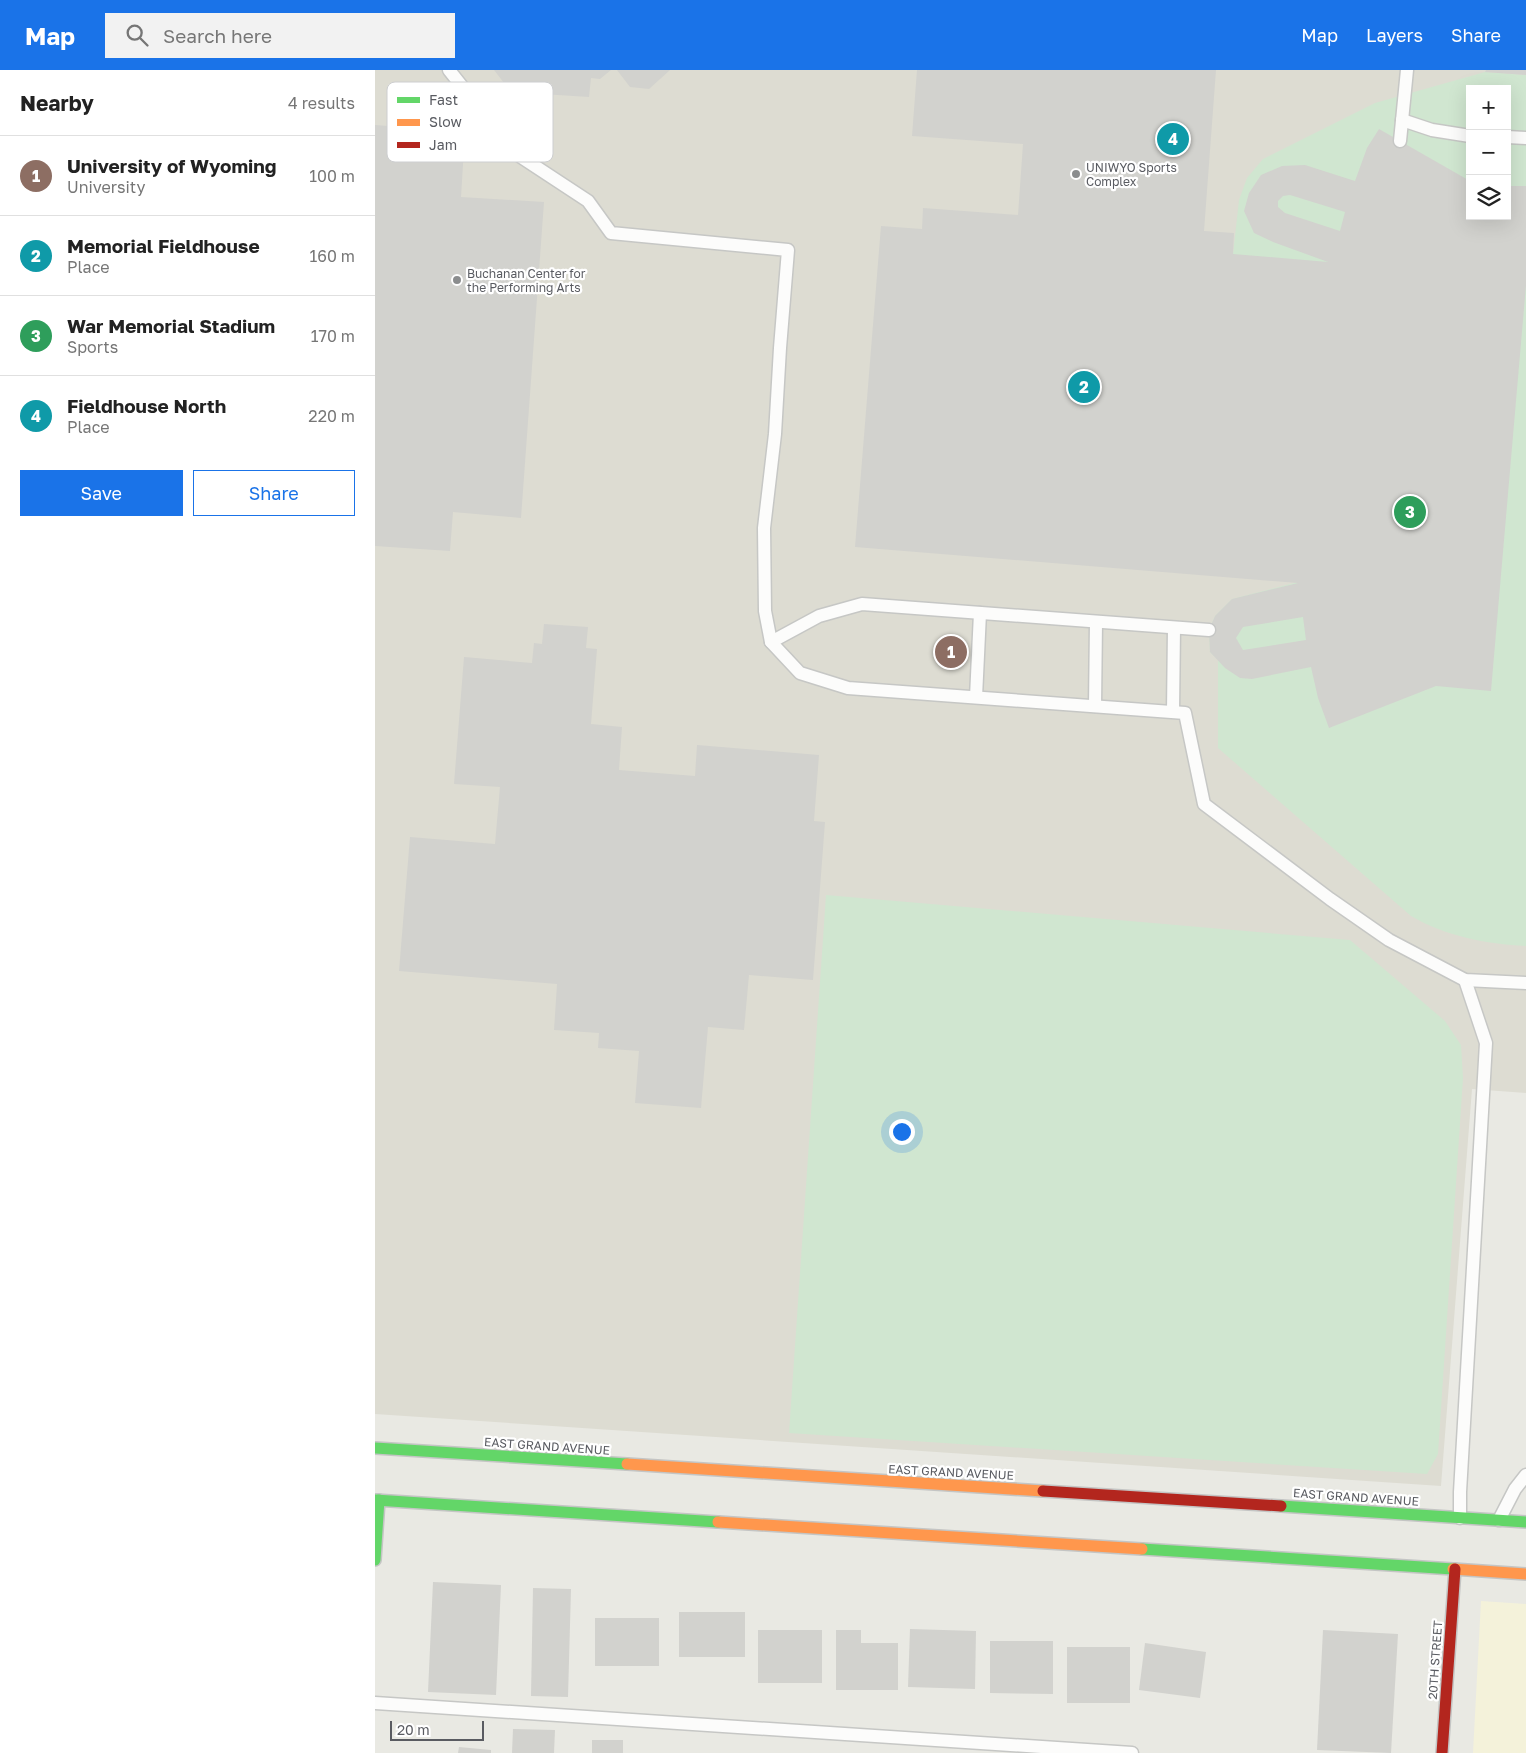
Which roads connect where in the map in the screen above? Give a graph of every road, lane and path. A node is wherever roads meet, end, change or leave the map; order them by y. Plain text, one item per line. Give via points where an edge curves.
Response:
1 (449, 70) edge
2 (1407, 70) edge
3 (459, 82) edge
4 (1402, 120) junction
5 (1466, 135) edge
6 (1511, 137) edge
7 (1526, 138) edge
8 (1400, 141) dead end
9 (529, 162) edge
10 (980, 613) junction
11 (1096, 622) junction
12 (1175, 628) junction
13 (1209, 630) dead end
14 (771, 642) junction
15 (976, 698) junction
16 (1095, 706) junction
17 (1173, 712) junction
18 (1465, 980) junction
19 (1526, 983) edge
20 (375, 1448) edge
21 (1526, 1475) edge
22 (377, 1500) edge
23 (1460, 1518) junction
24 (1499, 1520) junction
25 (1526, 1522) edge
26 (375, 1560) edge
27 (1455, 1569) junction
28 (1526, 1574) edge
29 (375, 1703) edge
30 (1133, 1753) edge
31 (1442, 1753) edge

1 - 3 lane
2 - 4 lane
4 - 5 lane via 1432,130
4 - 8 lane
6 - 7 lane
9 - 14 lane via 588,201 611,233 788,250 775,434 764,528 765,611
10 - 11 lane
10 - 14 lane via 862,604 819,616
10 - 15 lane
11 - 12 lane
11 - 16 lane
12 - 13 lane
12 - 17 lane
14 - 15 lane via 801,673 848,688
15 - 16 lane
16 - 17 lane
17 - 18 lane via 1185,712 1203,804 1389,940
18 - 19 lane
18 - 23 lane via 1486,1043
20 - 23 main road, EAST GRAND AVENUE
21 - 24 lane
22 - 26 main road
22 - 27 main road
23 - 24 main road, EAST GRAND AVENUE
24 - 25 main road, EAST GRAND AVENUE
27 - 28 main road
27 - 31 main road, 20TH STREET
29 - 30 lane

